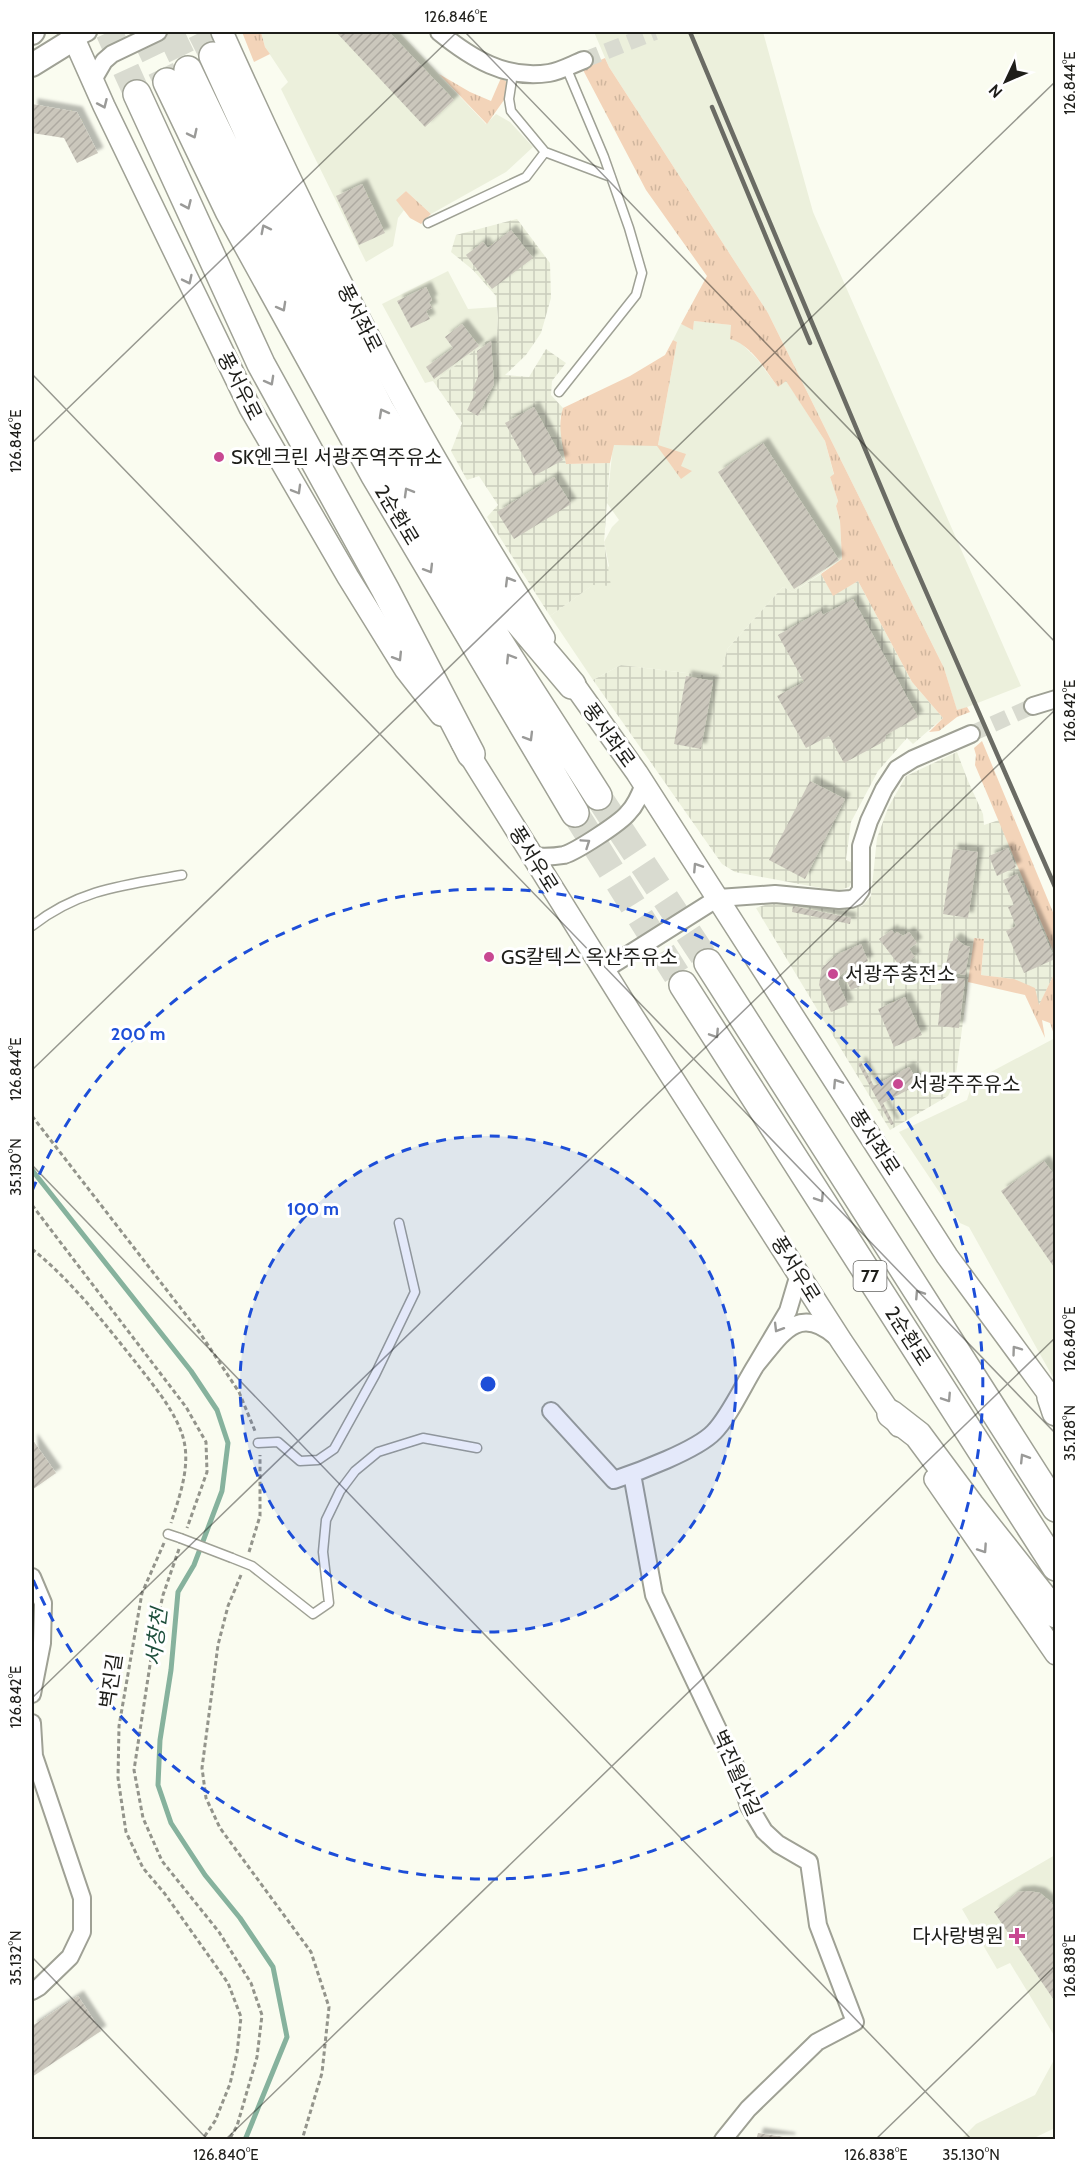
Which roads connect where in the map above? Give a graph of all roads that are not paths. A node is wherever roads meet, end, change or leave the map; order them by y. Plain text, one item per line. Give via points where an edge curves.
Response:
1 (158, 32) edge
2 (439, 32) edge
3 (78, 34) edge
4 (217, 44) tunnel mouth
5 (584, 60) tunnel mouth
6 (32, 65) edge
7 (566, 67) junction
8 (513, 73) junction
9 (93, 80) junction
10 (137, 94) tunnel mouth
11 (545, 152) junction
12 (611, 177) junction
13 (428, 224) dead end
14 (559, 392) dead end
15 (572, 685) joint
16 (1056, 699) edge
17 (1033, 706) tunnel mouth
18 (971, 734) tunnel mouth
19 (471, 754) junction
20 (644, 784) junction
21 (598, 796) tunnel mouth
22 (575, 813) tunnel mouth
23 (531, 856) junction
24 (182, 875) dead end
25 (718, 898) junction
26 (32, 926) edge
27 (708, 963) tunnel mouth
28 (604, 970) junction
29 (683, 985) tunnel mouth
30 (399, 1223) dead end
31 (799, 1274) junction
32 (842, 1342) junction
33 (756, 1365) junction
34 (1054, 1404) edge
35 (551, 1410) dead end
36 (891, 1414) junction
37 (258, 1443) road end
38 (477, 1448) dead end
39 (632, 1474) junction
40 (1056, 1508) edge
41 (168, 1534) road end
42 (1056, 1567) edge
43 (32, 1577) edge
44 (1056, 1614) edge
45 (1056, 1654) edge
46 (32, 1694) edge
47 (32, 1723) edge
48 (32, 1745) edge
49 (32, 1991) edge
50 (723, 2139) edge

1 - 9 street via 112,54
2 - 8 street via 470,56
3 - 6 main road
3 - 9 street, 풍서우로
15 -> 4 highway via 506,607 466,550 380,409 316,281
5 - 7 street
7 - 8 street via 549,73
7 - 12 lane
8 - 11 lane via 511,111
9 -> 19 street, 풍서우로 via 250,408 405,669
10 -> 19 highway via 261,364
11 - 12 lane
11 - 13 lane via 526,177
12 - 14 lane via 642,273 636,295
15 - 20 street, 풍서좌로
16 - 17 street
18 - 25 street via 897,770 884,789 861,846 861,890 856,897 839,900 775,894
19 - 23 street, 풍서우로
23 -> 20 street via 564,855 576,850 626,816
25 -> 20 street, 풍서좌로
21 -> 22 highway, 2순환로 via 455,572 372,431 265,228 178,76 229,211 374,474
23 - 28 street, 풍서우로
24 - 26 lane via 103,889 54,910
25 - 28 street
34 -> 25 street, 풍서좌로 via 947,1256
40 -> 27 highway, 2순환로 / 77
28 - 31 street, 풍서우로
29 -> 42 highway, 2순환로 / 77
30 - 37 lane via 415,1292 334,1449 318,1460 300,1461 278,1442
31 - 32 street, 풍서우로
31 -> 33 street via 788,1311
32 - 33 street via 822,1325 803,1322 783,1334
32 - 36 street, 풍서우로
33 - 39 street via 713,1433
35 - 39 street via 614,1479
36 - 44 highway via 918,1435
36 -> 45 street, 풍서우로
38 - 41 lane, bridge via 423,1438 378,1452 355,1471 326,1520 323,1552 328,1603 313,1614 252,1566
39 - 50 street, 벽진월산길 via 654,1595 739,1774 749,1806 778,1844 809,1862 818,1925 855,2022 817,2042
43 - 46 street via 44,1603 42,1643
47 - 48 street
48 - 49 street via 82,1898 82,1932 70,1957

